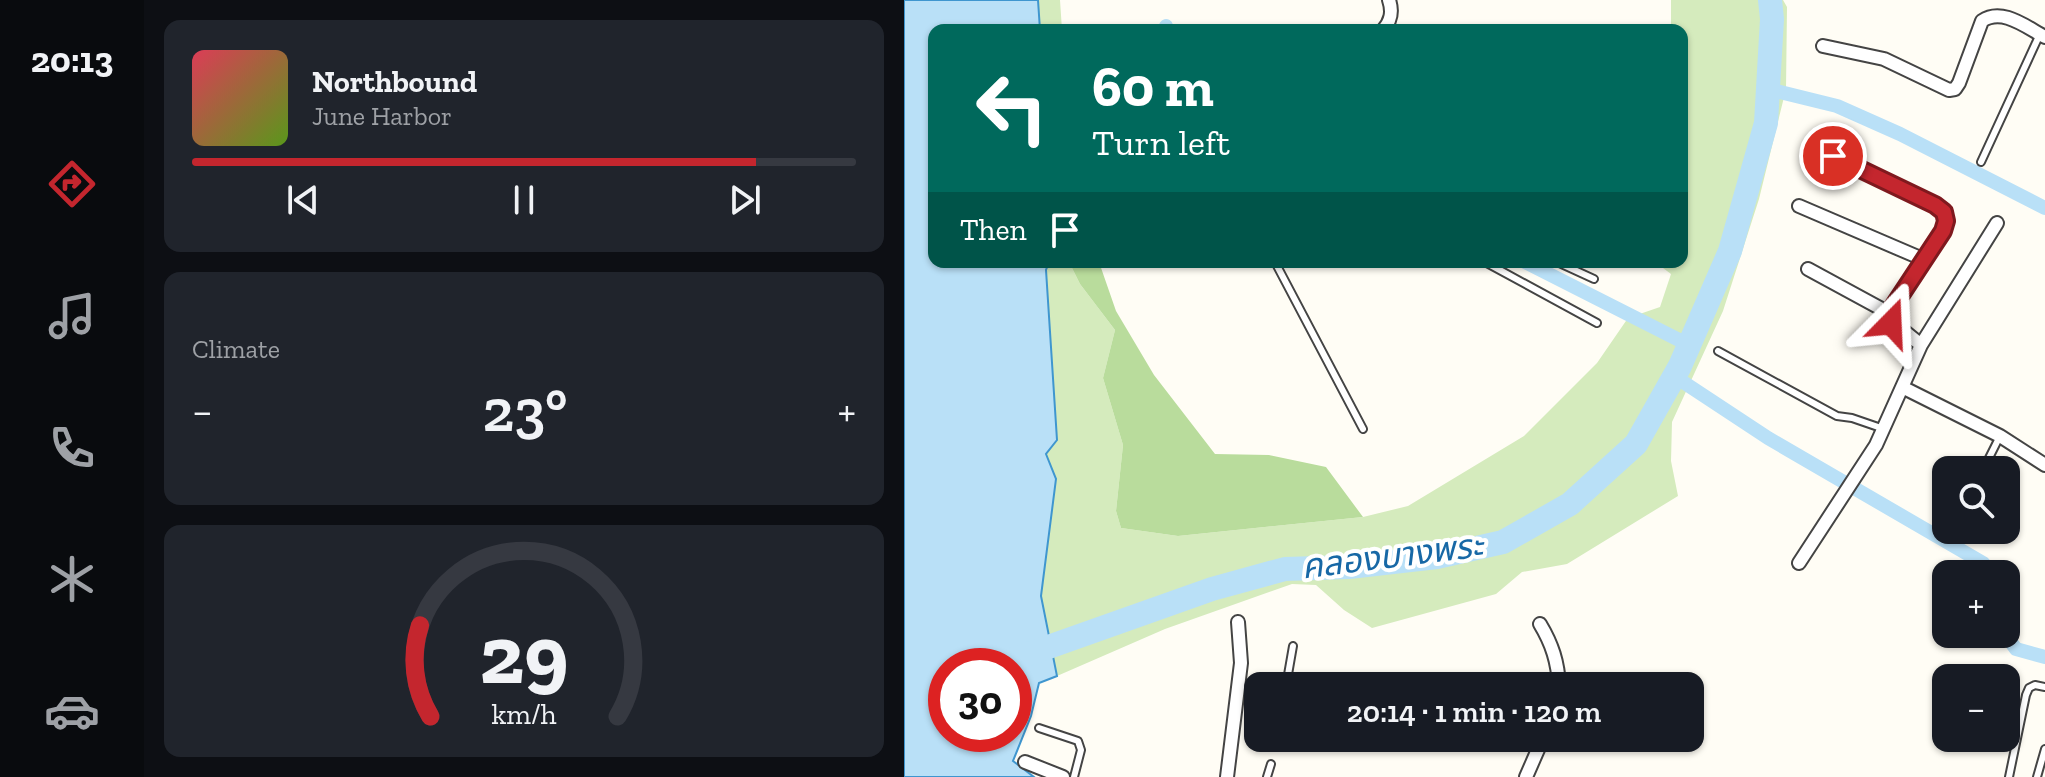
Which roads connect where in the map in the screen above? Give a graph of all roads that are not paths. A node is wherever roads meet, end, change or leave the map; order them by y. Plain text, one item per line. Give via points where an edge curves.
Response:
1 (1389, 0) edge
2 (1388, 24) edge
3 (2042, 36) edge
4 (1823, 46) dead end
5 (1833, 156) dead end
6 (1981, 162) dead end
7 (1799, 206) dead end
8 (1997, 223) dead end
9 (1925, 260) junction
10 (1278, 268) edge
11 (1496, 268) edge
12 (1570, 268) edge
13 (1808, 269) dead end
14 (1594, 279) dead end
15 (1889, 313) junction
16 (1597, 323) dead end
17 (1921, 345) junction
18 (1718, 351) dead end
19 (1904, 388) junction
20 (1363, 429) dead end
21 (1884, 429) junction
22 (2000, 436) junction
23 (1990, 456) edge
24 (2045, 465) edge
25 (1799, 563) dead end
26 (1238, 622) dead end
27 (1540, 624) dead end
28 (1293, 646) dead end
29 (1288, 672) edge
30 (1558, 672) edge
31 (2045, 687) edge
32 (1039, 728) dead end
33 (2045, 749) edge
34 (1537, 752) edge
35 (1025, 762) dead end
36 (1271, 764) dead end
37 (1063, 777) edge
38 (1074, 777) edge
39 (1227, 777) edge
40 (1267, 777) edge
41 (1526, 777) edge
42 (2009, 777) edge
43 (2037, 777) edge

1 - 2 street
3 - 4 street via 2008,18 1989,16 1982,21 1959,83 1949,90 1884,59
3 - 6 lane
5 - 9 street via 1944,212 1943,231
7 - 9 street
8 - 17 street
9 - 15 street
10 - 20 lane
11 - 16 lane
12 - 14 lane
13 - 15 street
15 - 17 street via 1891,323
17 - 19 street
18 - 21 lane via 1837,416
19 - 21 street
19 - 22 street
21 - 25 street
22 - 23 lane
22 - 24 street
26 - 39 street via 1241,663
27 - 30 street via 1551,642
28 - 29 lane
31 - 42 lane via 2035,685 2026,695
32 - 38 lane via 1078,741
33 - 43 lane
34 - 41 street
35 - 37 street
36 - 40 lane

